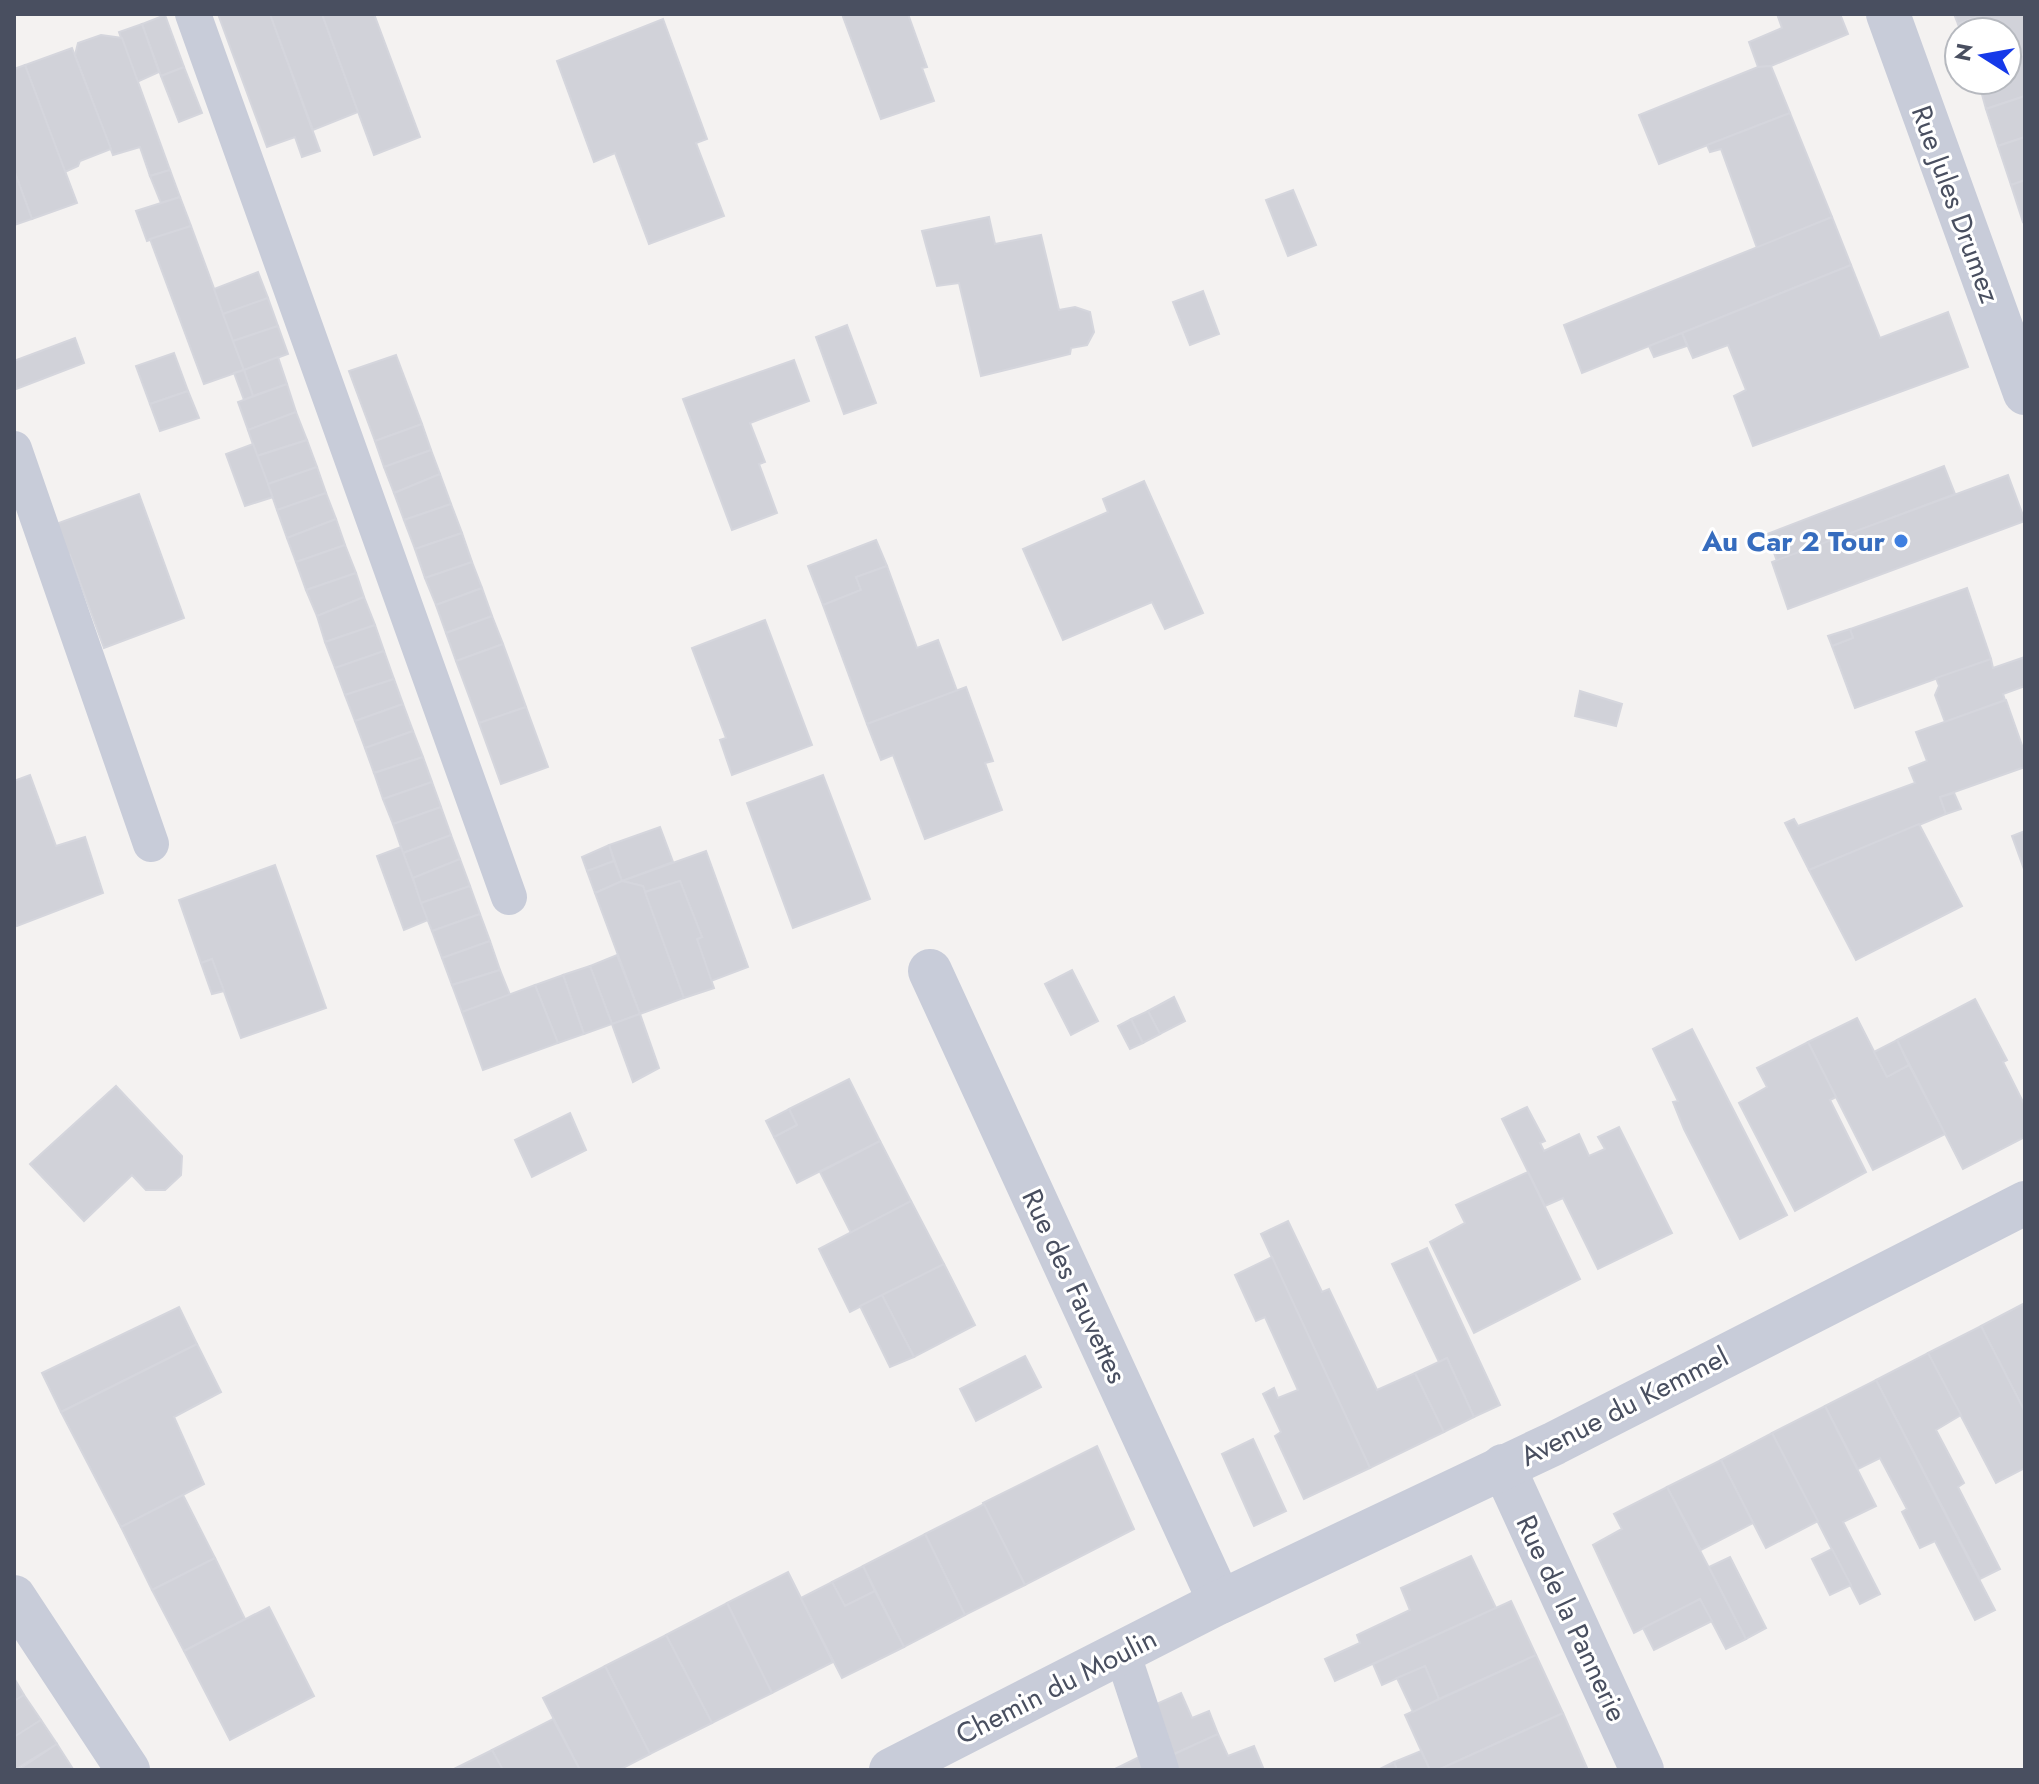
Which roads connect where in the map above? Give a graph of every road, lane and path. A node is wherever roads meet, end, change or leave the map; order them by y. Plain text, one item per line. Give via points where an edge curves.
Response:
1 (193, 14) edge
2 (1888, 14) edge
3 (2025, 393) edge
4 (14, 449) edge
5 (151, 844) dead end
6 (509, 897) dead end
7 (930, 971) dead end
8 (2025, 1203) edge
9 (1503, 1466) junction
10 (14, 1597) edge
11 (1220, 1602) junction
12 (1122, 1652) junction
13 (128, 1770) edge
14 (891, 1770) edge
15 (1161, 1770) edge
16 (1642, 1770) edge

1 - 6 lane
2 - 3 street, Rue Jules Drumez
4 - 5 lane
7 - 11 street, Rue des Fauvettes
8 - 9 street, Avenue du Kemmel
9 - 11 street, Avenue du Kemmel
9 - 16 street, Rue de la Pannerie
10 - 13 street
11 - 12 street, Chemin du Moulin
12 - 14 street, Chemin du Moulin
12 - 15 lane

